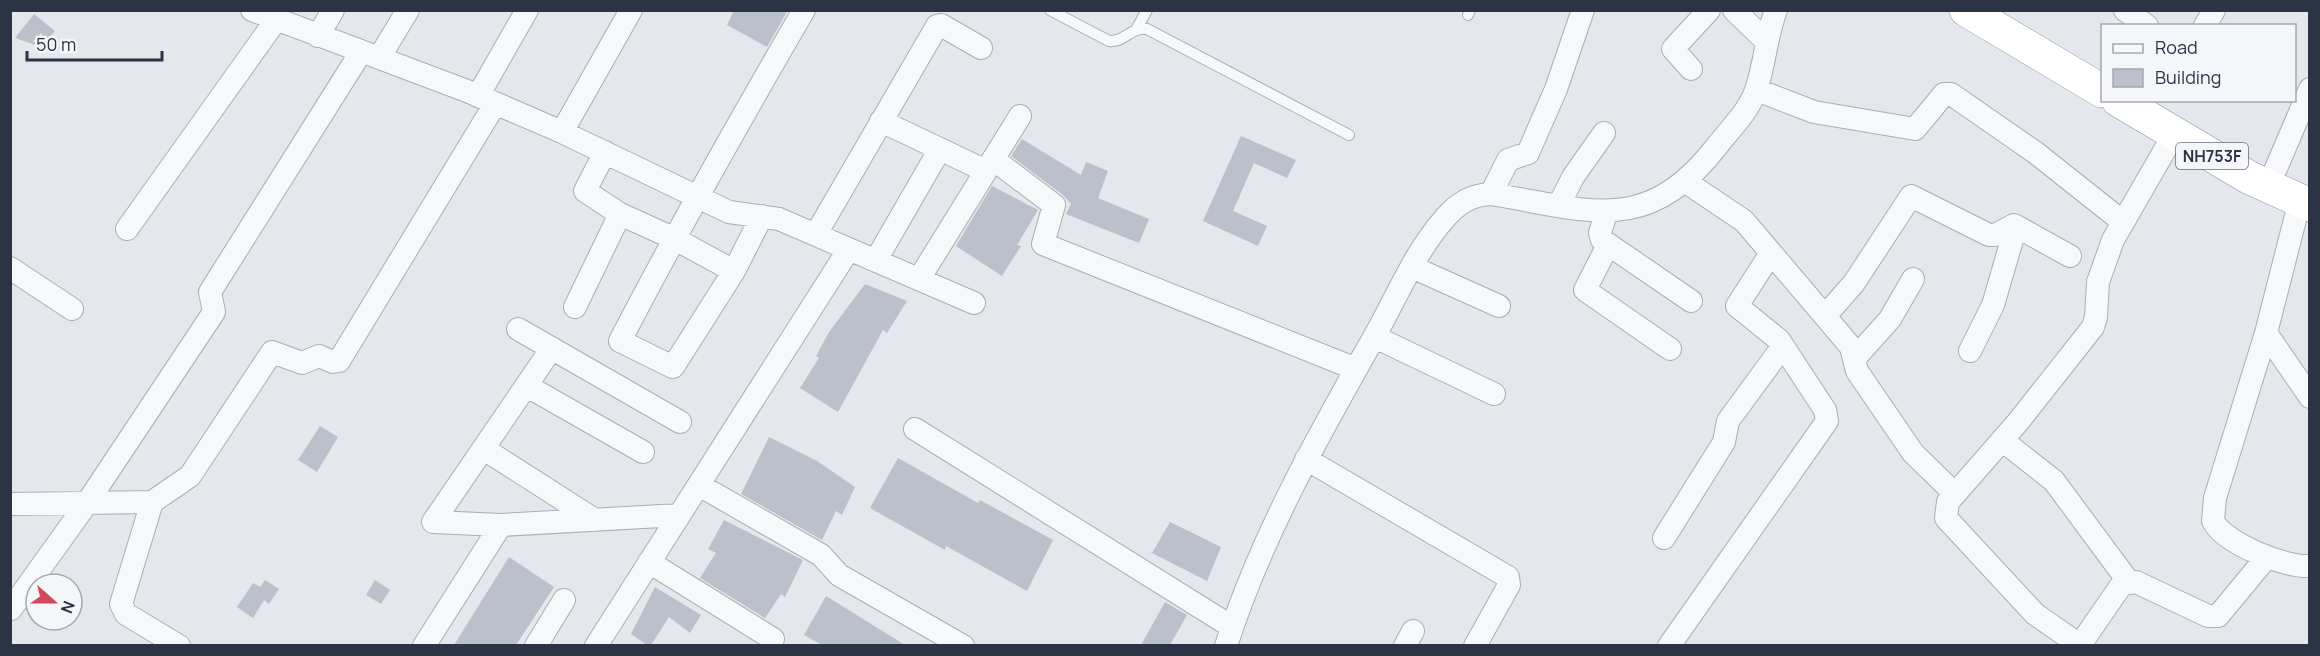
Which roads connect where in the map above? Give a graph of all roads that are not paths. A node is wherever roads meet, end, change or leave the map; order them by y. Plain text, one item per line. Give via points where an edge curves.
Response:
1 (252, 10) edge
2 (333, 10) edge
3 (408, 10) edge
4 (527, 10) edge
5 (631, 10) edge
6 (804, 10) edge
7 (1050, 10) edge
8 (1147, 10) edge
9 (1583, 10) edge
10 (1709, 10) edge
11 (1734, 10) edge
12 (1776, 10) edge
13 (1966, 10) edge
14 (2124, 10) edge
15 (2214, 10) edge
16 (276, 20) junction
17 (2144, 24) edge
18 (2206, 24) edge
19 (1137, 28) junction
20 (318, 36) junction
21 (1766, 41) junction
22 (981, 48) dead end
23 (370, 55) junction
24 (1691, 69) dead end
25 (2310, 89) edge
26 (1756, 90) junction
27 (2101, 90) edge
28 (487, 100) junction
29 (2123, 102) edge
30 (1020, 116) dead end
31 (2160, 117) edge
32 (881, 120) junction
33 (562, 132) junction
34 (1604, 133) dead end
35 (1349, 135) dead end
36 (940, 149) junction
37 (605, 152) junction
38 (990, 165) junction
39 (1686, 182) junction
40 (2268, 187) junction
41 (1491, 194) junction
42 (696, 196) junction
43 (2305, 202) edge
44 (1559, 205) junction
45 (1606, 213) junction
46 (620, 214) junction
47 (762, 216) junction
48 (2124, 222) junction
49 (2016, 226) junction
50 (127, 229) dead end
51 (816, 234) junction
52 (674, 238) junction
53 (1608, 245) junction
54 (849, 249) junction
55 (1771, 253) junction
56 (2070, 256) dead end
57 (876, 260) junction
58 (1412, 267) junction
59 (10, 268) edge
60 (734, 272) junction
61 (919, 279) junction
62 (1913, 279) dead end
63 (1691, 301) dead end
64 (974, 303) dead end
65 (1499, 306) dead end
66 (575, 307) dead end
67 (72, 309) dead end
68 (1824, 316) junction
69 (518, 329) dead end
70 (2266, 333) junction
71 (1375, 337) junction
72 (1782, 346) junction
73 (552, 348) junction
74 (1670, 349) dead end
75 (1970, 351) dead end
76 (1855, 358) junction
77 (1356, 369) junction
78 (527, 386) junction
79 (1494, 394) dead end
80 (2310, 397) edge
81 (680, 422) dead end
82 (915, 429) dead end
83 (2002, 440) junction
84 (484, 449) junction
85 (643, 452) dead end
86 (1305, 459) junction
87 (699, 485) junction
88 (1955, 494) junction
89 (152, 502) junction
90 (87, 503) junction
91 (10, 504) edge
92 (679, 515) junction
93 (595, 520) junction
94 (501, 525) junction
95 (1664, 538) dead end
96 (2266, 558) junction
97 (649, 562) junction
98 (2310, 566) edge
99 (2128, 581) junction
100 (564, 600) dead end
101 (11, 609) edge
102 (1229, 636) edge
103 (773, 639) dead end
104 (606, 642) edge
105 (179, 645) edge
106 (427, 645) edge
107 (536, 645) edge
108 (963, 645) edge
109 (1475, 645) edge
110 (1669, 645) edge
111 (2080, 645) edge

1 - 16 street
2 - 20 street
3 - 23 street
4 - 28 street
5 - 33 street
6 - 42 street
7 - 19 lane via 1109,41 1119,40
8 - 19 lane
9 - 41 street via 1556,89 1528,153 1508,160
10 - 24 street via 1673,49
11 - 21 street
12 - 21 street
13 - 27 highway
14 - 17 street
15 - 18 street
16 - 20 street
16 - 50 street
19 - 35 lane via 1147,28
20 - 23 street
21 - 26 street
22 - 32 street via 937,26
23 - 28 street
23 - 90 street via 210,291 214,312
25 - 40 street
26 - 39 street via 1749,105
26 - 48 street via 1814,112 1916,129 1944,94 1952,94
28 - 33 street
28 - 89 street via 339,361 319,356 302,363 272,352 190,476
29 - 31 highway, NH753F
30 - 38 street
31 - 40 highway, NH753F
31 - 48 street
32 - 36 street
32 - 51 street
33 - 37 street
34 - 44 street
36 - 38 street
36 - 57 street
37 - 42 street
37 - 46 street via 585,191
38 - 61 street
38 - 77 street via 1054,205 1043,244
39 - 45 street via 1633,209
39 - 55 street via 1744,221
40 - 43 highway, NH753F
41 - 44 street
41 - 58 street via 1475,195 1459,205 1444,219
42 - 47 street via 729,212
42 - 52 street
43 - 70 street
44 - 45 street
45 - 53 street via 1600,237
46 - 52 street
46 - 66 street
47 - 51 street
47 - 60 street
48 - 83 street via 2098,282 2095,322
49 - 56 street
49 - 68 street via 1989,235 1911,196 1854,283
49 - 75 street via 1993,305
51 - 54 street
52 - 60 street
52 - 60 street via 620,341 674,367
53 - 63 street
53 - 74 street via 1585,290
54 - 57 street
54 - 87 street
55 - 68 street
55 - 72 street via 1737,306 1776,336
57 - 61 street
58 - 65 street
58 - 71 street
59 - 67 street
61 - 64 street
62 - 76 street via 1887,323
68 - 76 street via 1851,347
69 - 73 street
70 - 80 street
70 - 96 street via 2212,510 2216,527
71 - 77 street
71 - 79 street
72 - 95 street via 1728,420 1724,442
72 - 110 street via 1825,410 1827,421
73 - 78 street
73 - 81 street
76 - 88 street via 1857,371 1914,453
77 - 86 street
78 - 84 street
78 - 85 street
82 - 102 street
83 - 88 street
83 - 99 street via 2054,482
84 - 93 street
84 - 94 street via 433,522
86 - 102 street
86 - 109 street via 1508,577 1509,585
87 - 92 street
87 - 108 street via 821,555 839,575
88 - 111 street via 1948,502 1946,518 2035,614
89 - 90 street
89 - 105 street via 121,604 126,614
90 - 91 street
90 - 101 street
92 - 93 street
92 - 97 street
93 - 94 street
94 - 106 street
96 - 98 street via 2285,565
96 - 99 street via 2218,616 2208,616
97 - 103 street
97 - 104 street
99 - 111 street
100 - 107 street

